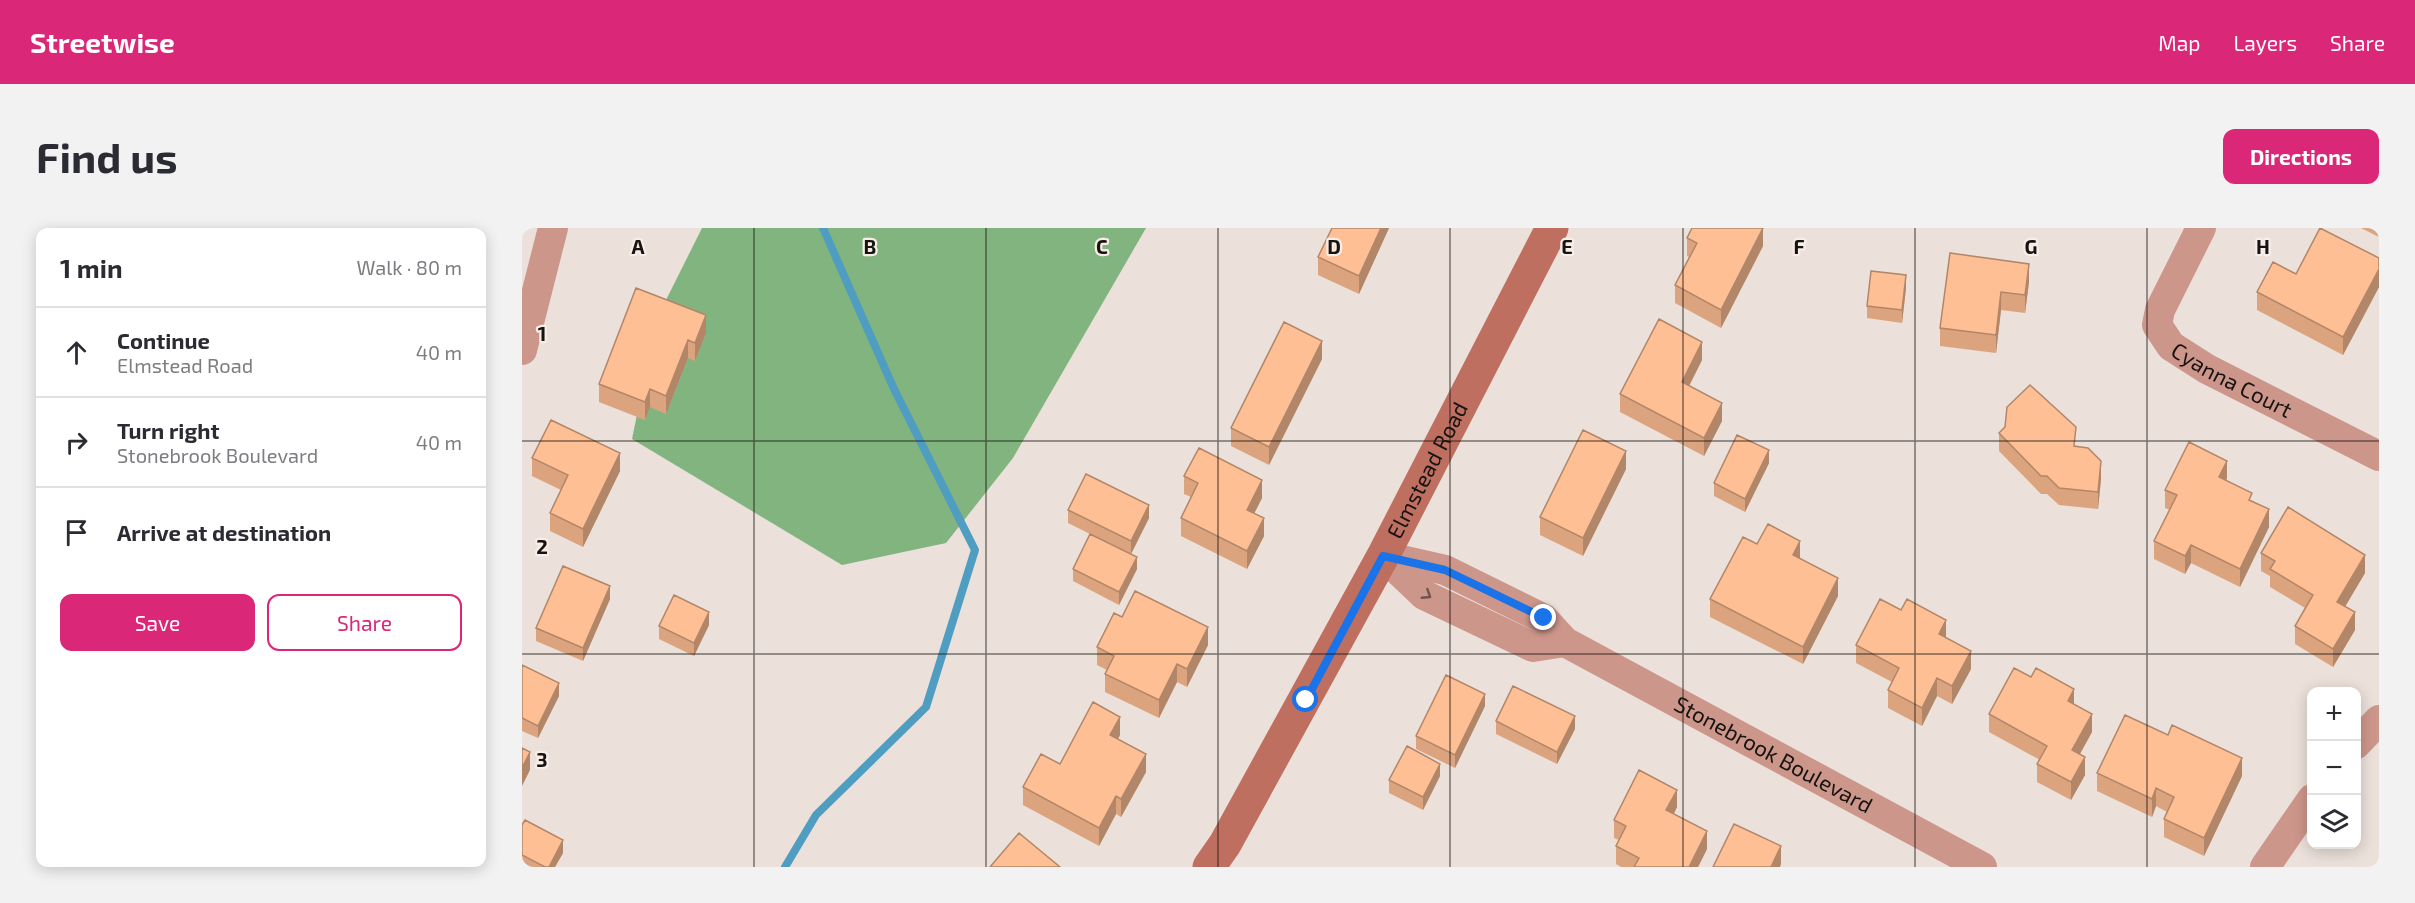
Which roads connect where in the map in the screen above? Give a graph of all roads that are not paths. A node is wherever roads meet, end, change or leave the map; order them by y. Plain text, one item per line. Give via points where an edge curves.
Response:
1 (553, 228) edge
2 (1552, 228) edge
3 (2201, 228) edge
4 (522, 350) edge
5 (2379, 456) edge
6 (1383, 556) junction
7 (2379, 720) edge
8 (2359, 741) edge
9 (2307, 806) edge
10 (1209, 867) edge
11 (1982, 867) edge
12 (2265, 867) edge

1 - 4 street
2 - 6 street, Elmstead Road
3 - 5 street, Cyanna Court via 2160,310 2157,325 2171,346 2207,369
6 - 10 street, Elmstead Road via 1231,834
6 - 11 street, Stonebrook Boulevard via 1445,570 1544,618 1565,642
7 - 8 street
9 - 12 street

